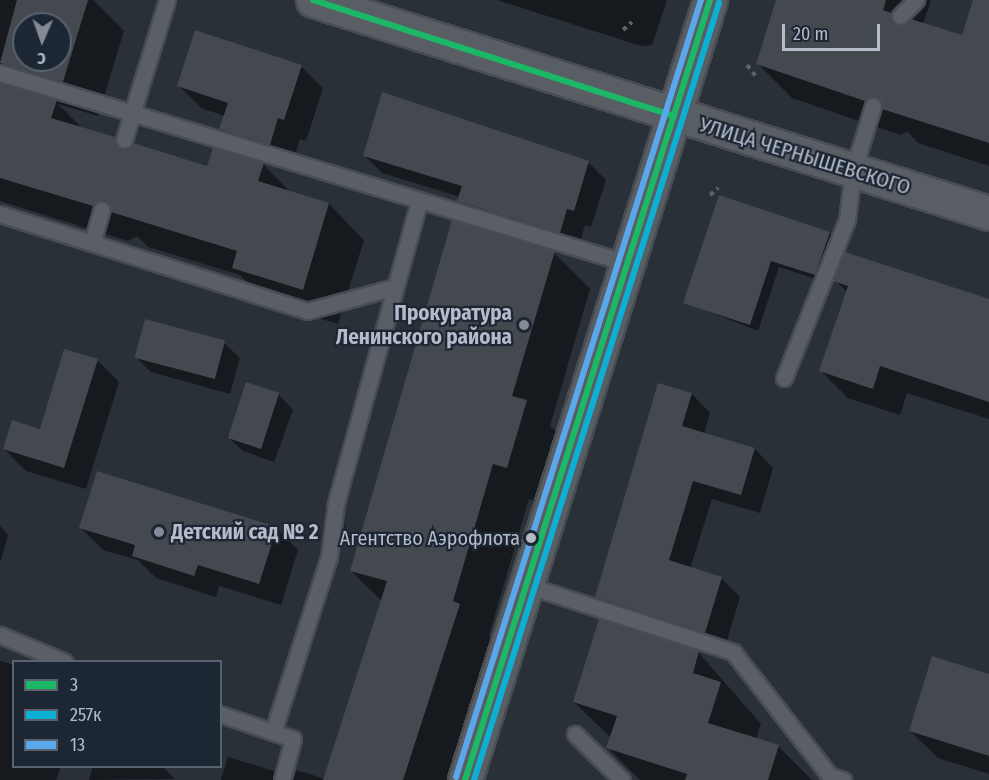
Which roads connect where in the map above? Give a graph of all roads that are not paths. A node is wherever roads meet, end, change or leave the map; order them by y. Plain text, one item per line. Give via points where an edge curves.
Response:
1 (167, 0) edge
2 (313, 0) edge
3 (710, 0) edge
4 (916, 0) edge
5 (900, 16) dead end
6 (0, 73) edge
7 (873, 106) dead end
8 (133, 114) junction
9 (674, 116) junction
10 (123, 140) dead end
11 (853, 171) junction
12 (419, 202) junction
13 (102, 209) dead end
14 (989, 213) edge
15 (0, 214) edge
16 (92, 243) junction
17 (627, 263) junction
18 (395, 287) junction
19 (784, 378) dead end
20 (526, 585) junction
21 (0, 635) edge
22 (60, 660) edge
23 (222, 715) edge
24 (273, 732) junction
25 (575, 734) dead end
26 (282, 780) edge
27 (465, 780) edge
28 (622, 780) edge
29 (843, 780) edge

1 - 8 lane
2 - 9 street, УЛИЦА ЧЕРНЫШЕВСКОГО
3 - 9 street
4 - 5 lane
6 - 8 lane
7 - 11 lane
8 - 10 lane
8 - 12 lane
9 - 11 street, УЛИЦА ЧЕРНЫШЕВСКОГО
9 - 17 street
11 - 14 street, УЛИЦА ЧЕРНЫШЕВСКОГО
11 - 19 lane via 847,220
12 - 17 lane
12 - 18 lane
13 - 16 lane
15 - 16 lane
16 - 18 lane via 307,311
17 - 20 street
18 - 24 lane via 336,502 329,557
20 - 27 street
20 - 29 lane via 734,652 830,776
21 - 22 lane
23 - 24 lane
24 - 26 lane via 293,739
25 - 28 lane

